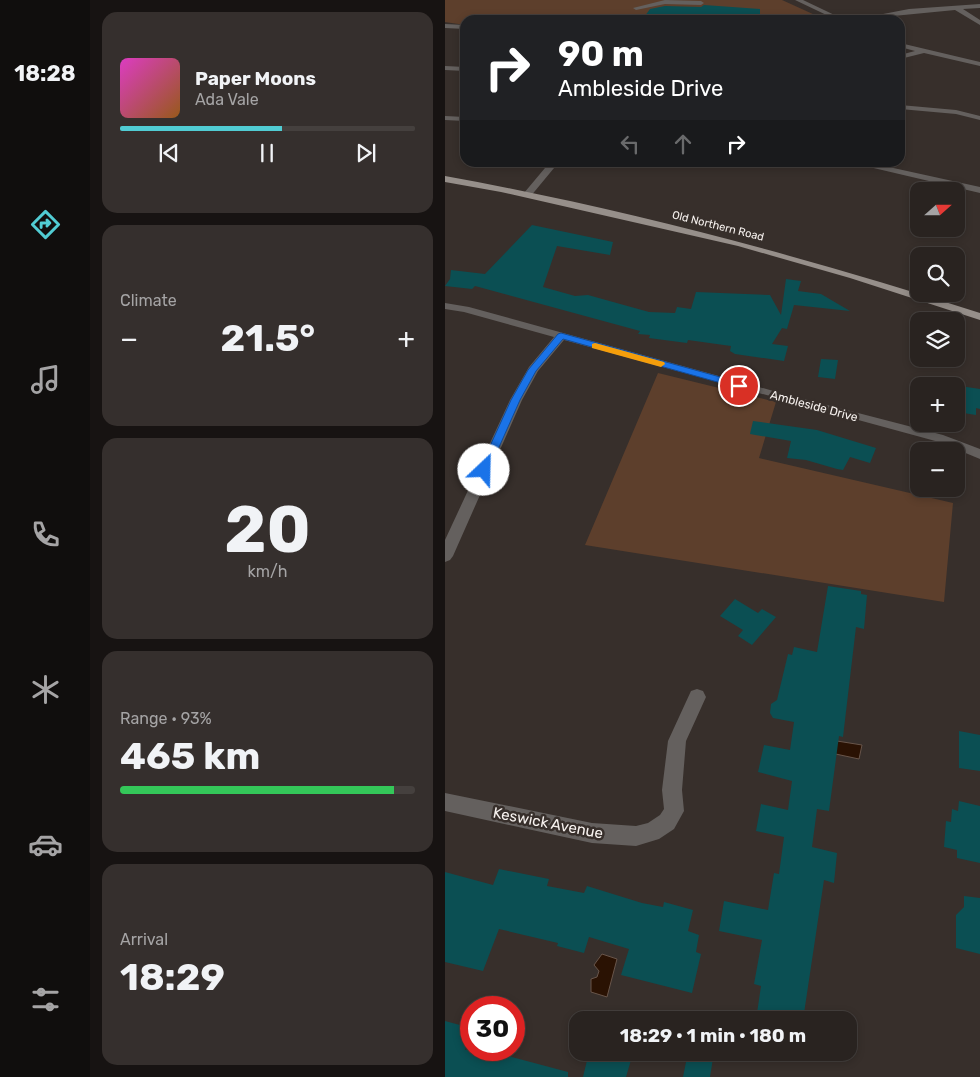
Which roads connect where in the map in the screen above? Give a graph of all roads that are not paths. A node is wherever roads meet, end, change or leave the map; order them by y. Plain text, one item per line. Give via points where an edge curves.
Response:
1 (798, 0) edge
2 (701, 3) dead end
3 (980, 6) edge
4 (636, 8) dead end
5 (957, 8) junction
6 (831, 15) edge
7 (885, 15) edge
8 (980, 22) edge
9 (445, 26) edge
10 (460, 27) edge
11 (905, 46) edge
12 (922, 51) junction
13 (905, 56) edge
14 (980, 64) edge
15 (445, 68) edge
16 (460, 69) edge
17 (905, 108) edge
18 (460, 114) edge
19 (445, 118) edge
20 (455, 118) junction
21 (460, 118) edge
22 (980, 118) edge
23 (551, 167) edge
24 (875, 167) edge
25 (445, 179) edge
26 (980, 190) edge
27 (527, 195) junction
28 (445, 306) edge
29 (980, 317) edge
30 (561, 336) junction
31 (980, 454) edge
32 (445, 556) edge
33 (697, 697) dead end
34 (445, 802) edge

1 - 6 street
2 - 4 street via 665,2
3 - 5 street
5 - 7 street
5 - 8 street
9 - 10 street
11 - 12 street
12 - 13 street
12 - 14 street
15 - 16 street
17 - 22 street via 956,112
18 - 20 street
19 - 20 street
20 - 21 street
23 - 27 street
24 - 26 street
25 - 27 main road, Old Northern Road
27 - 29 main road, Old Northern Road via 740,244 854,276
28 - 30 street, Ambleside Drive
30 - 31 street, Ambleside Drive via 943,439
30 - 32 street via 533,370 515,400
33 - 34 street, Keswick Avenue via 677,741 672,790 674,811 667,822 652,832 636,836 592,834

